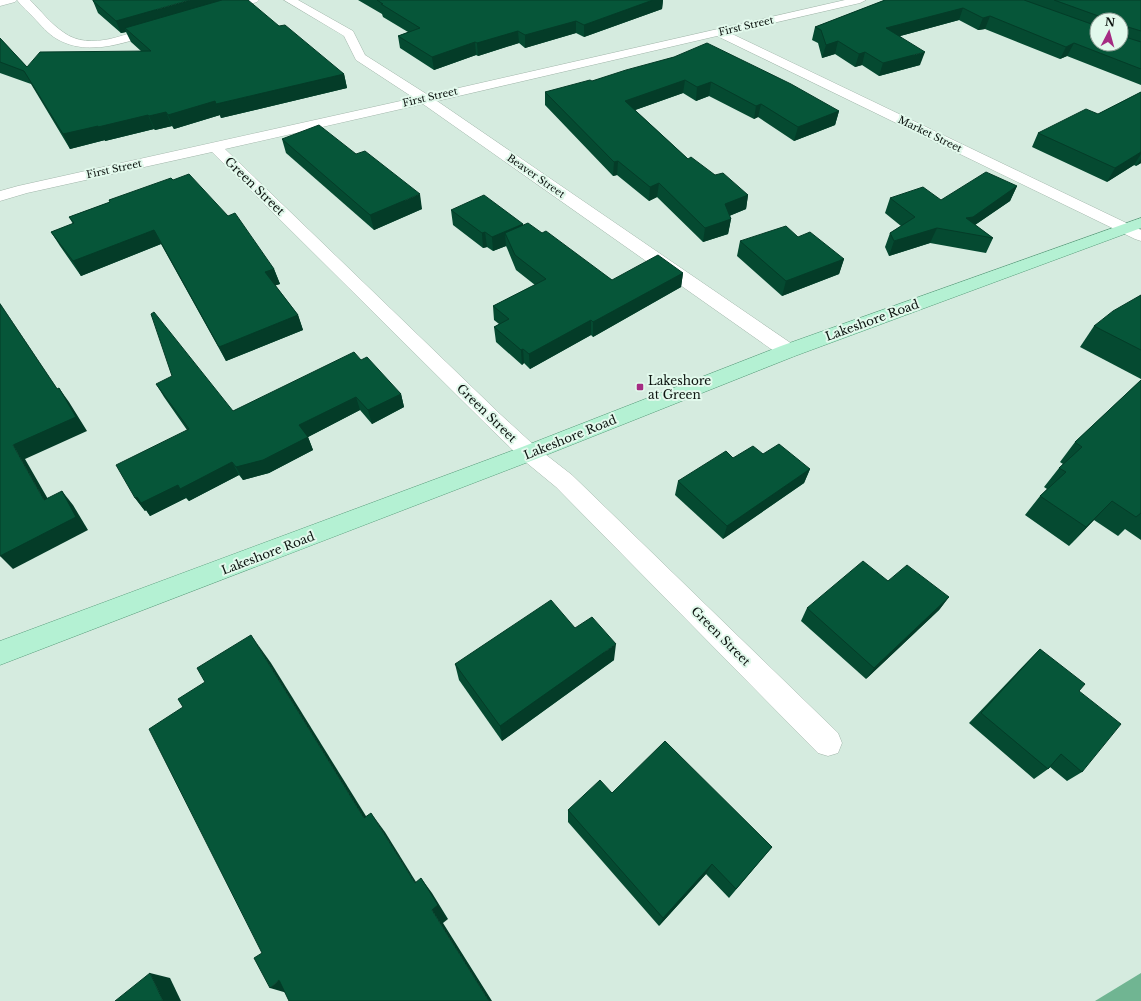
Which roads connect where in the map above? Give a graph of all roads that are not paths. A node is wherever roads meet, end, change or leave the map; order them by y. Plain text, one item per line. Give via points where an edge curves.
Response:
1 (11, 0) edge
2 (23, 0) edge
3 (253, 0) edge
4 (290, 0) edge
5 (860, 0) edge
6 (0, 3) edge
7 (208, 13) edge
8 (169, 24) edge
9 (718, 32) junction
10 (424, 98) junction
11 (215, 147) junction
12 (0, 196) edge
13 (1136, 229) edge
14 (788, 351) junction
15 (529, 453) junction
16 (0, 653) edge
17 (828, 743) dead end

1 - 6 street
2 - 8 street via 61,37 79,44 101,44
3 - 7 street
4 - 10 street, Beaver Street via 349,34 360,57
5 - 9 street, First Street
9 - 10 street, First Street
9 - 13 street, Market Street
10 - 11 street, First Street
10 - 14 street, Beaver Street
11 - 12 street, First Street
11 - 15 street, Green Street
13 - 14 main road, Lakeshore Road
14 - 15 main road, Lakeshore Road
15 - 16 main road, Lakeshore Road
15 - 17 street, Green Street via 564,481

